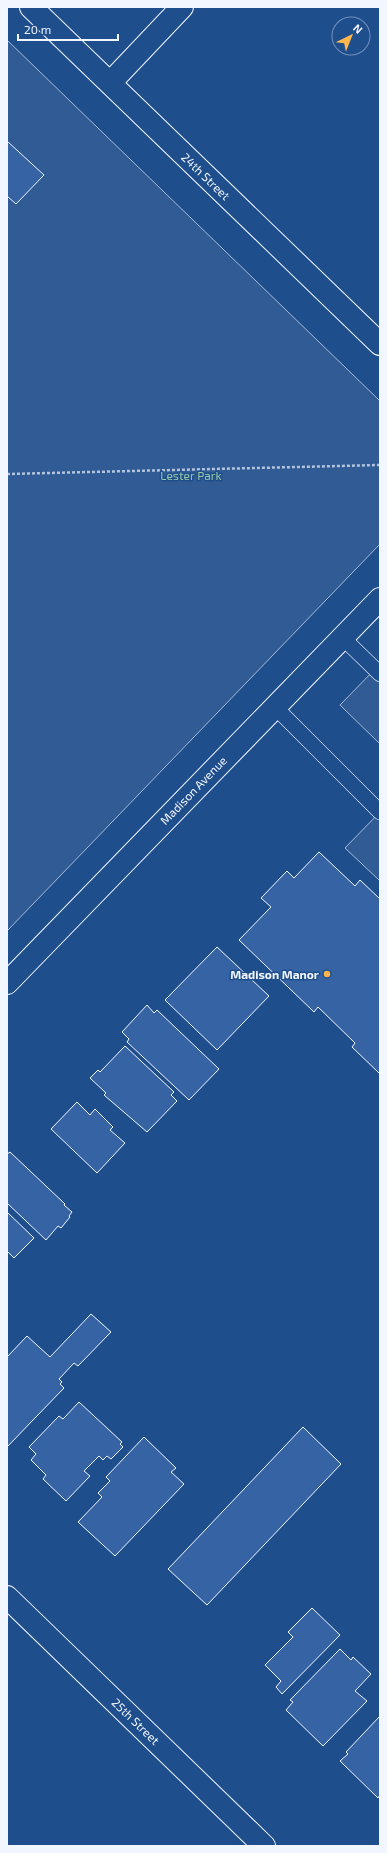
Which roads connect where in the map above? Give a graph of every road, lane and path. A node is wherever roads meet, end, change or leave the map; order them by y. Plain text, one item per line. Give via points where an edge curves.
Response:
1 (31, 7) edge
2 (182, 7) edge
3 (110, 83) junction
4 (380, 344) edge
5 (380, 465) edge
6 (7, 474) edge
7 (380, 599) edge
8 (342, 637) junction
9 (380, 674) edge
10 (274, 706) junction
11 (380, 812) edge
12 (7, 983) edge
13 (7, 1597) edge
14 (264, 1846) edge

1 - 3 street, 24th Street
2 - 3 street
3 - 4 street, 24th Street
5 - 6 path
7 - 8 street, Madison Avenue
8 - 9 lane
8 - 10 street, Madison Avenue
10 - 11 lane
10 - 12 street, Madison Avenue
13 - 14 street, 25th Street

